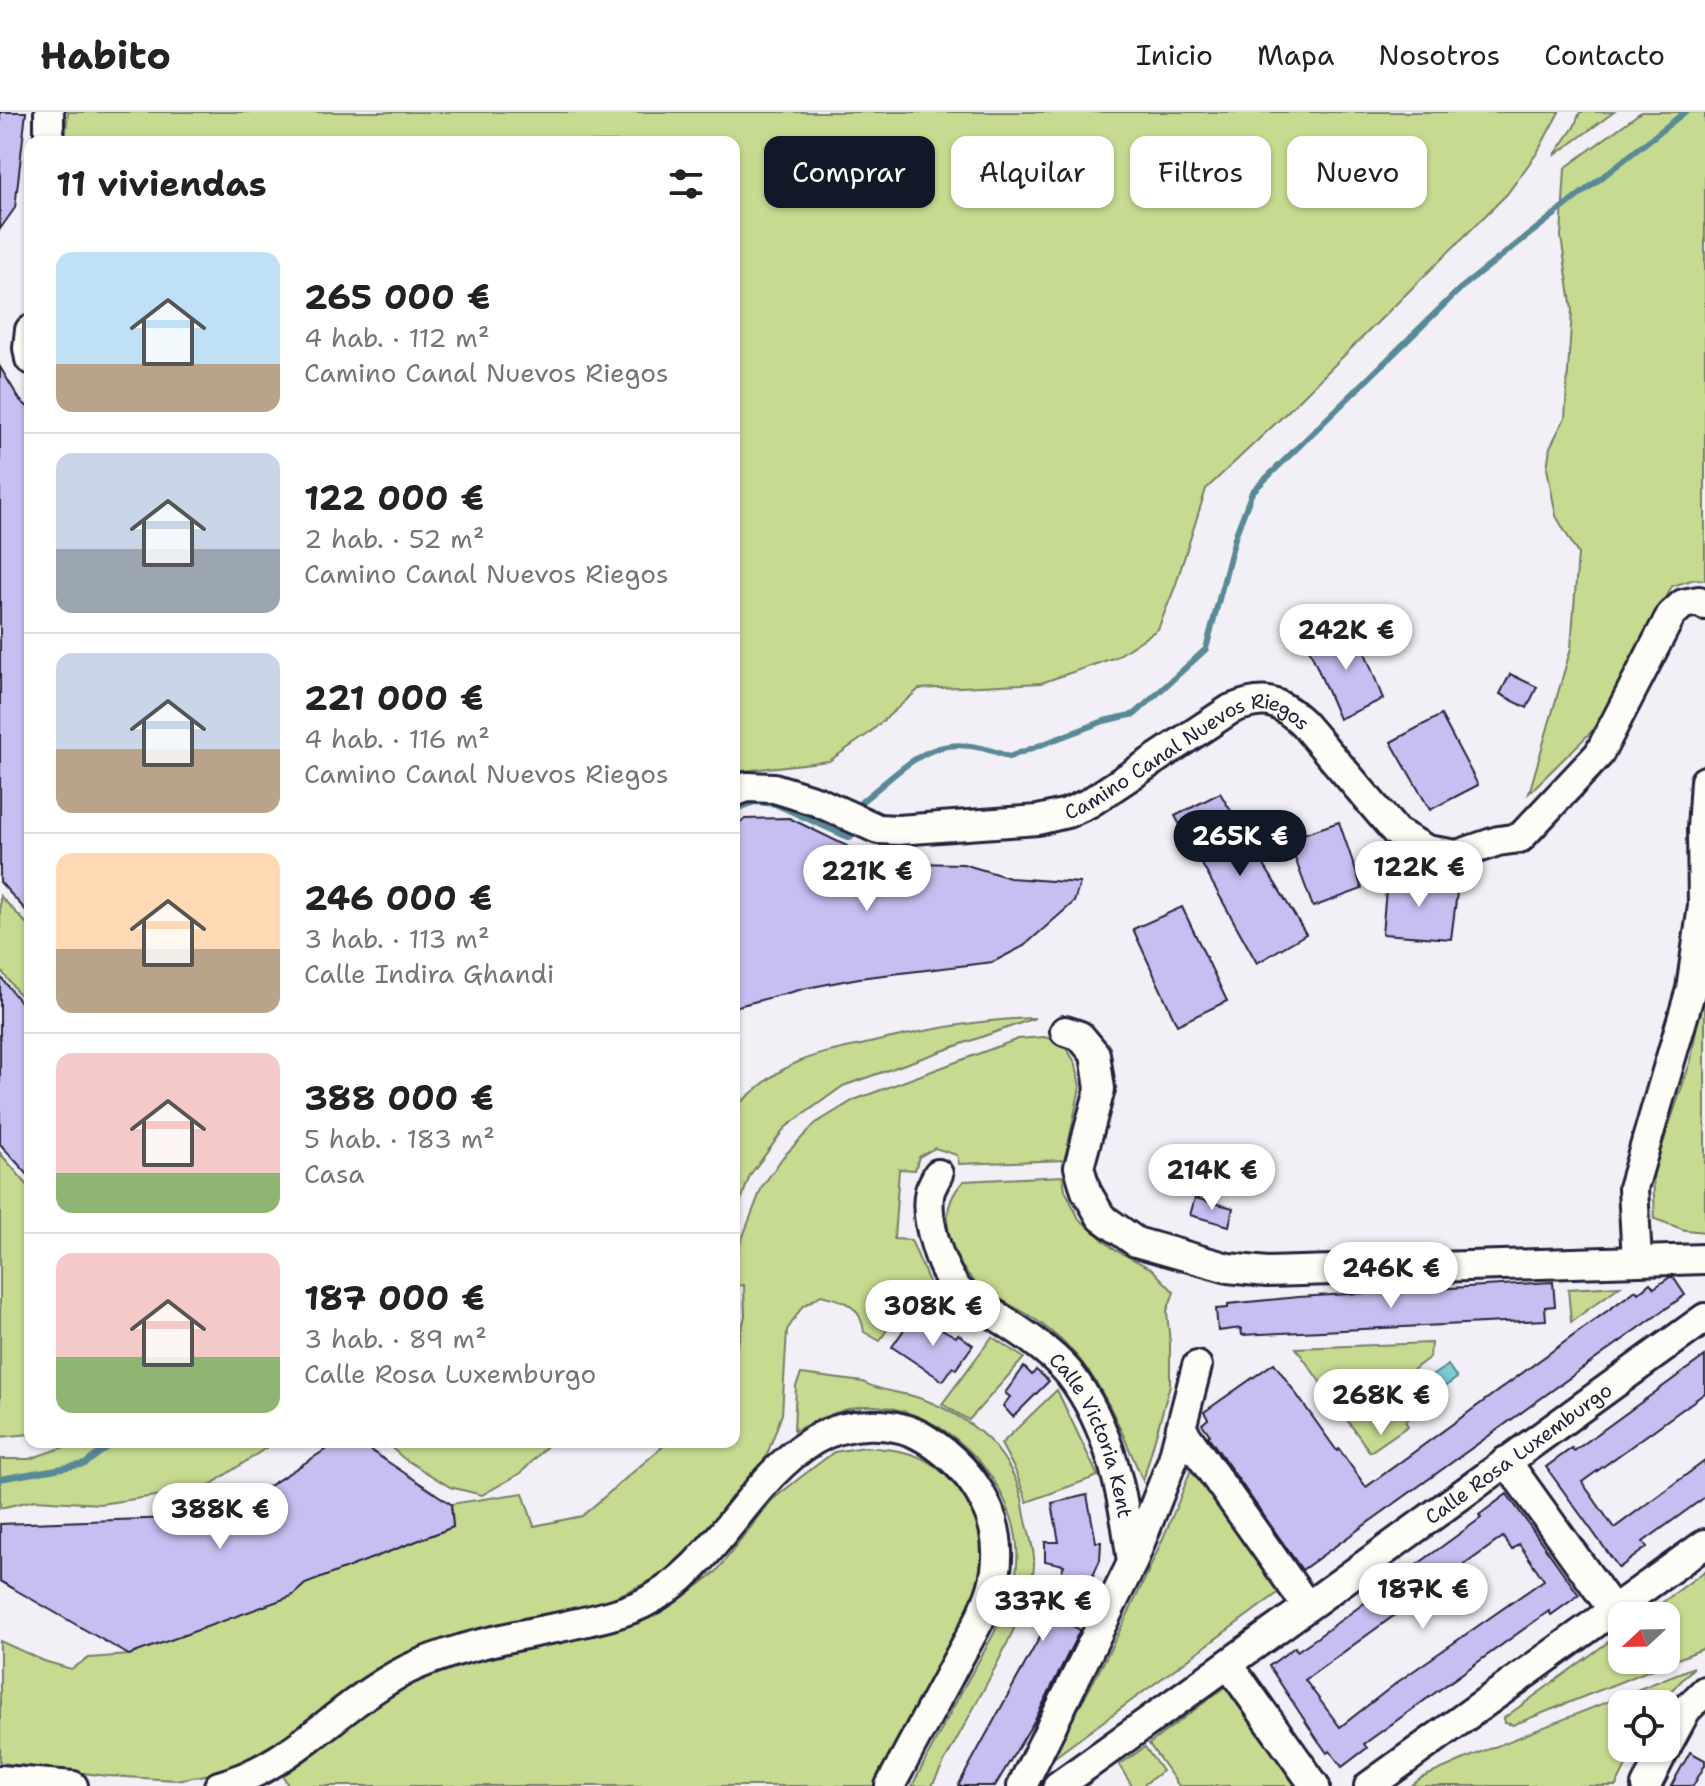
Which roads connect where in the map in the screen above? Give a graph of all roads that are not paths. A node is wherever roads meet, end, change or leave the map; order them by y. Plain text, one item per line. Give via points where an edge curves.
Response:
1 (49, 112) edge
2 (49, 136) edge
3 (1705, 605) edge
4 (1705, 781) edge
5 (740, 790) edge
6 (1065, 1031) dead end
7 (938, 1174) dead end
8 (1705, 1259) edge
9 (1637, 1261) junction
10 (1705, 1318) edge
11 (1197, 1366) dead end
12 (1181, 1428) junction
13 (1506, 1461) junction
14 (1705, 1544) edge
15 (1132, 1563) junction
16 (1624, 1602) edge
17 (1608, 1603) edge
18 (1307, 1606) junction
19 (1608, 1614) edge
20 (1229, 1665) junction
21 (1705, 1691) edge
22 (1680, 1721) edge
23 (1659, 1762) edge
24 (0, 1780) edge
25 (73, 1786) edge
26 (219, 1786) edge
27 (890, 1786) edge
28 (1022, 1786) edge
29 (1058, 1786) edge
30 (1315, 1786) edge
31 (1369, 1786) edge
32 (1646, 1786) edge

1 - 2 street
3 - 5 street, Camino Canal Nuevos Riegos via 1683,604 1671,615 1599,754 1520,838 1457,855 1427,850 1396,832 1303,723 1269,701 1231,709 1089,803 1038,820 878,829 774,788
4 - 9 street via 1703,906 1691,989 1633,1188
6 - 9 street via 1080,1036 1097,1065 1100,1089 1079,1167 1086,1191 1101,1217 1136,1242 1228,1268 1267,1272
7 - 15 street, Calle Victoria Kent via 929,1192 937,1252 959,1292 1022,1332 1068,1372 1112,1458
8 - 9 street
10 - 13 street, Calle Rosa Luxemburgo
11 - 12 street
12 - 15 street
12 - 18 street
13 - 17 street
13 - 18 street, Calle Rosa Luxemburgo
14 - 16 street
15 - 28 street
18 - 20 street, Calle Rosa Luxemburgo
19 - 31 street
20 - 29 street, Calle Rosa Luxemburgo
20 - 30 street
21 - 22 street
23 - 32 street
24 - 25 street
26 - 27 street via 281,1759 414,1666 463,1648 607,1617 641,1604 696,1565 783,1461 817,1438 847,1427 885,1425 922,1436 954,1457 978,1486 993,1520 998,1554 992,1589 979,1619

